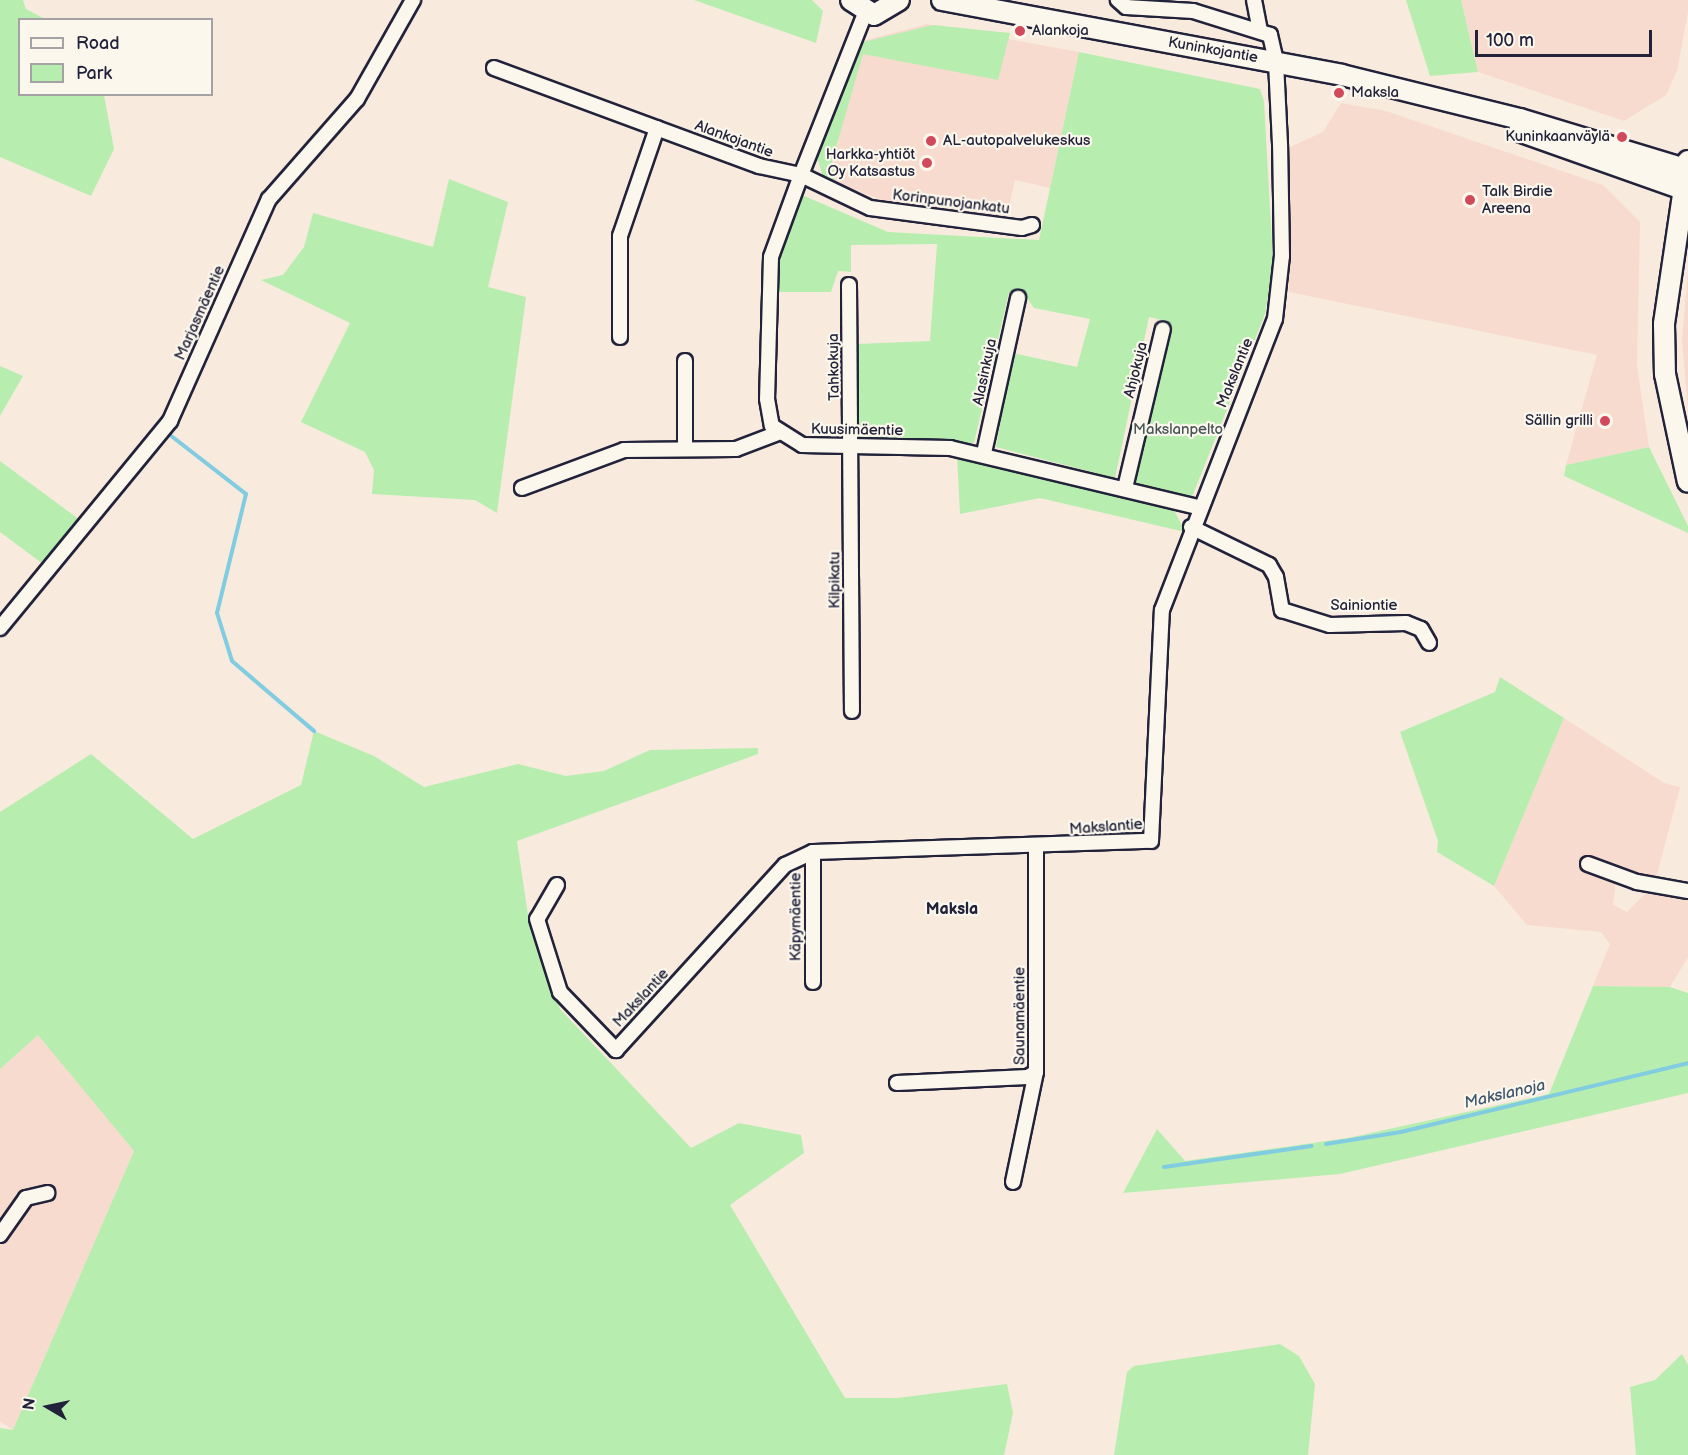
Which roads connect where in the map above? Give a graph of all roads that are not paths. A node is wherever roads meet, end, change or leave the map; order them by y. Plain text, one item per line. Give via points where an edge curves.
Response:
1 (413, 0) edge
2 (899, 0) edge
3 (942, 0) edge
4 (1118, 0) edge
5 (1254, 0) edge
6 (858, 7) edge
7 (1260, 30) junction
8 (1276, 61) junction
9 (494, 68) dead end
10 (657, 128) junction
11 (801, 175) junction
12 (1686, 176) edge
13 (1032, 225) dead end
14 (849, 285) dead end
15 (1018, 298) dead end
16 (1163, 329) dead end
17 (620, 337) dead end
18 (685, 361) dead end
19 (778, 434) junction
20 (851, 448) junction
21 (685, 449) junction
22 (984, 453) junction
23 (1688, 482) edge
24 (522, 488) dead end
25 (1125, 488) junction
26 (1198, 507) junction
27 (1191, 527) junction
28 (0, 628) edge
29 (1429, 643) dead end
30 (852, 711) dead end
31 (1036, 848) junction
32 (813, 852) junction
33 (1588, 864) dead end
34 (557, 885) dead end
35 (1688, 891) edge
36 (813, 982) dead end
37 (1036, 1072) junction
38 (897, 1083) dead end
39 (1013, 1182) dead end
40 (47, 1193) dead end
41 (0, 1235) edge

1 - 28 street, Marjasmäentie via 357,99 269,199 170,421
2 - 6 main road via 883,14
3 - 8 main road, Kuninkojantie
4 - 7 street via 1126,7 1192,11
5 - 7 street, Makslantie
6 - 11 street
7 - 8 street, Makslantie via 1269,35
8 - 12 main road, Kuninkojantie via 1482,112
8 - 26 street, Makslantie via 1282,256 1275,319
9 - 10 street, Alankojantie
10 - 11 street, Alankojantie via 759,166
10 - 17 street via 620,236
11 - 13 street, Korinpunojankatu via 870,208 1022,228
11 - 19 street via 771,257 767,399
12 - 23 main road via 1664,335 1674,433
14 - 20 street, Tahkokuja
15 - 22 street, Alasinkuja
16 - 25 street, Ahjokuja
18 - 21 street
19 - 20 street, Kuusimäentie via 802,445
19 - 21 street via 736,449
20 - 22 street, Kuusimäentie via 950,448
20 - 30 street, Kilpikatu
21 - 24 street via 624,450
22 - 25 street, Kuusimäentie
25 - 26 street, Kuusimäentie
26 - 27 street, Makslantie
27 - 29 street, Sainiontie via 1269,565 1276,577 1282,610 1330,625 1406,623 1421,629
27 - 31 street, Makslantie via 1162,610 1151,841
31 - 32 street, Makslantie
31 - 37 street, Saunamäentie
32 - 34 street, Makslantie via 785,865 616,1050 560,992 537,919
32 - 36 street, Käpymäentie
33 - 35 street via 1637,882
37 - 38 street via 1028,1077
37 - 39 street, Saunamäentie
40 - 41 street via 26,1197

